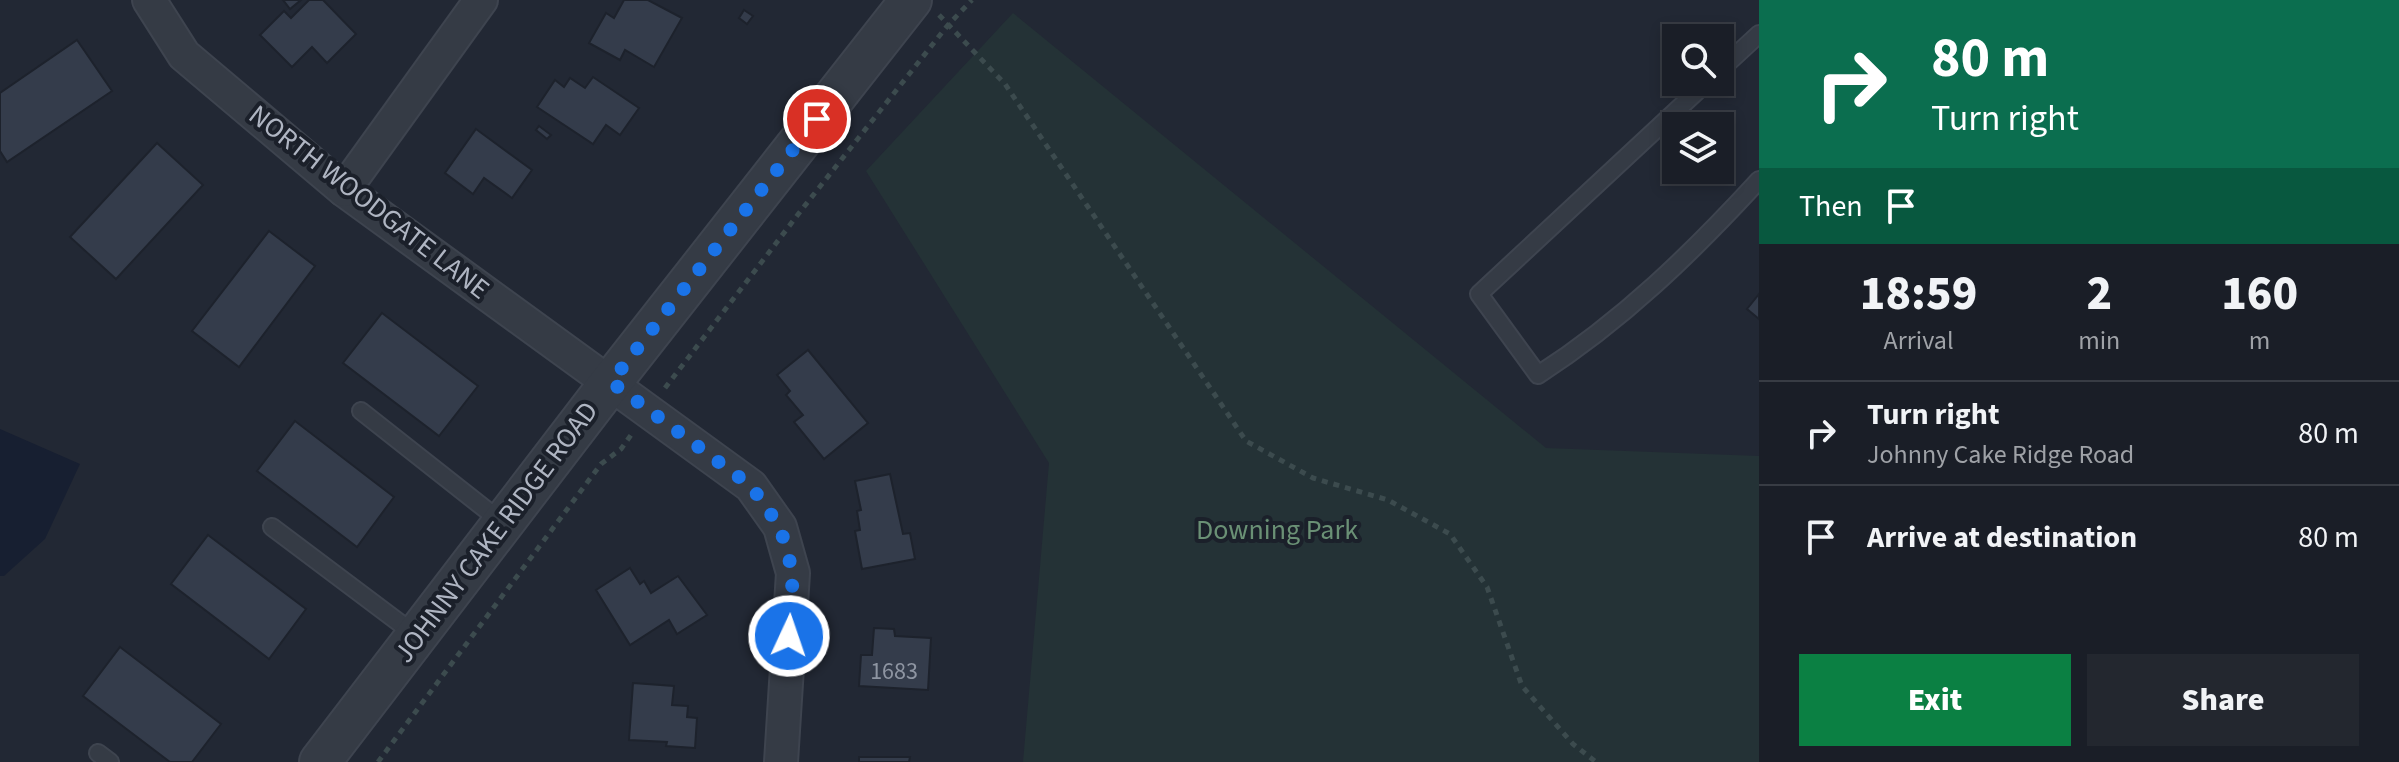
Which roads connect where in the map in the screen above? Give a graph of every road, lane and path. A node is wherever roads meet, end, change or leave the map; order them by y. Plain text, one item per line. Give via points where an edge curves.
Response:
1 (149, 0) edge
2 (481, 0) edge
3 (972, 0) edge
4 (922, 4) edge
5 (948, 25) junction
6 (1759, 34) edge
7 (1734, 57) edge
8 (1692, 96) edge
9 (1759, 180) edge
10 (344, 190) junction
11 (611, 382) junction
12 (648, 410) junction
13 (361, 411) dead end
14 (503, 523) junction
15 (272, 527) dead end
16 (417, 636) junction
17 (320, 762) edge
18 (378, 762) edge
19 (781, 762) edge
20 (1596, 762) edge

1 - 10 street, NORTH WOODGATE LANE via 184,55
2 - 10 street
3 - 5 path
4 - 5 path
4 - 11 street, JOHNNY CAKE RIDGE ROAD
5 - 12 path
5 - 20 path via 1005,84 1246,441 1313,478 1388,500 1450,534 1487,587 1522,686
6 - 7 lane
8 - 9 lane via 1479,294 1538,375 1583,346 1696,248
10 - 11 street, NORTH WOODGATE LANE
11 - 12 street, NORTH WOODGATE LANE
11 - 14 street, JOHNNY CAKE RIDGE ROAD
12 - 18 path via 621,449 601,464
12 - 19 street, NORTH WOODGATE LANE via 751,486 780,527 793,573
13 - 14 lane
14 - 16 street, JOHNNY CAKE RIDGE ROAD
15 - 16 lane
16 - 17 street, JOHNNY CAKE RIDGE ROAD

